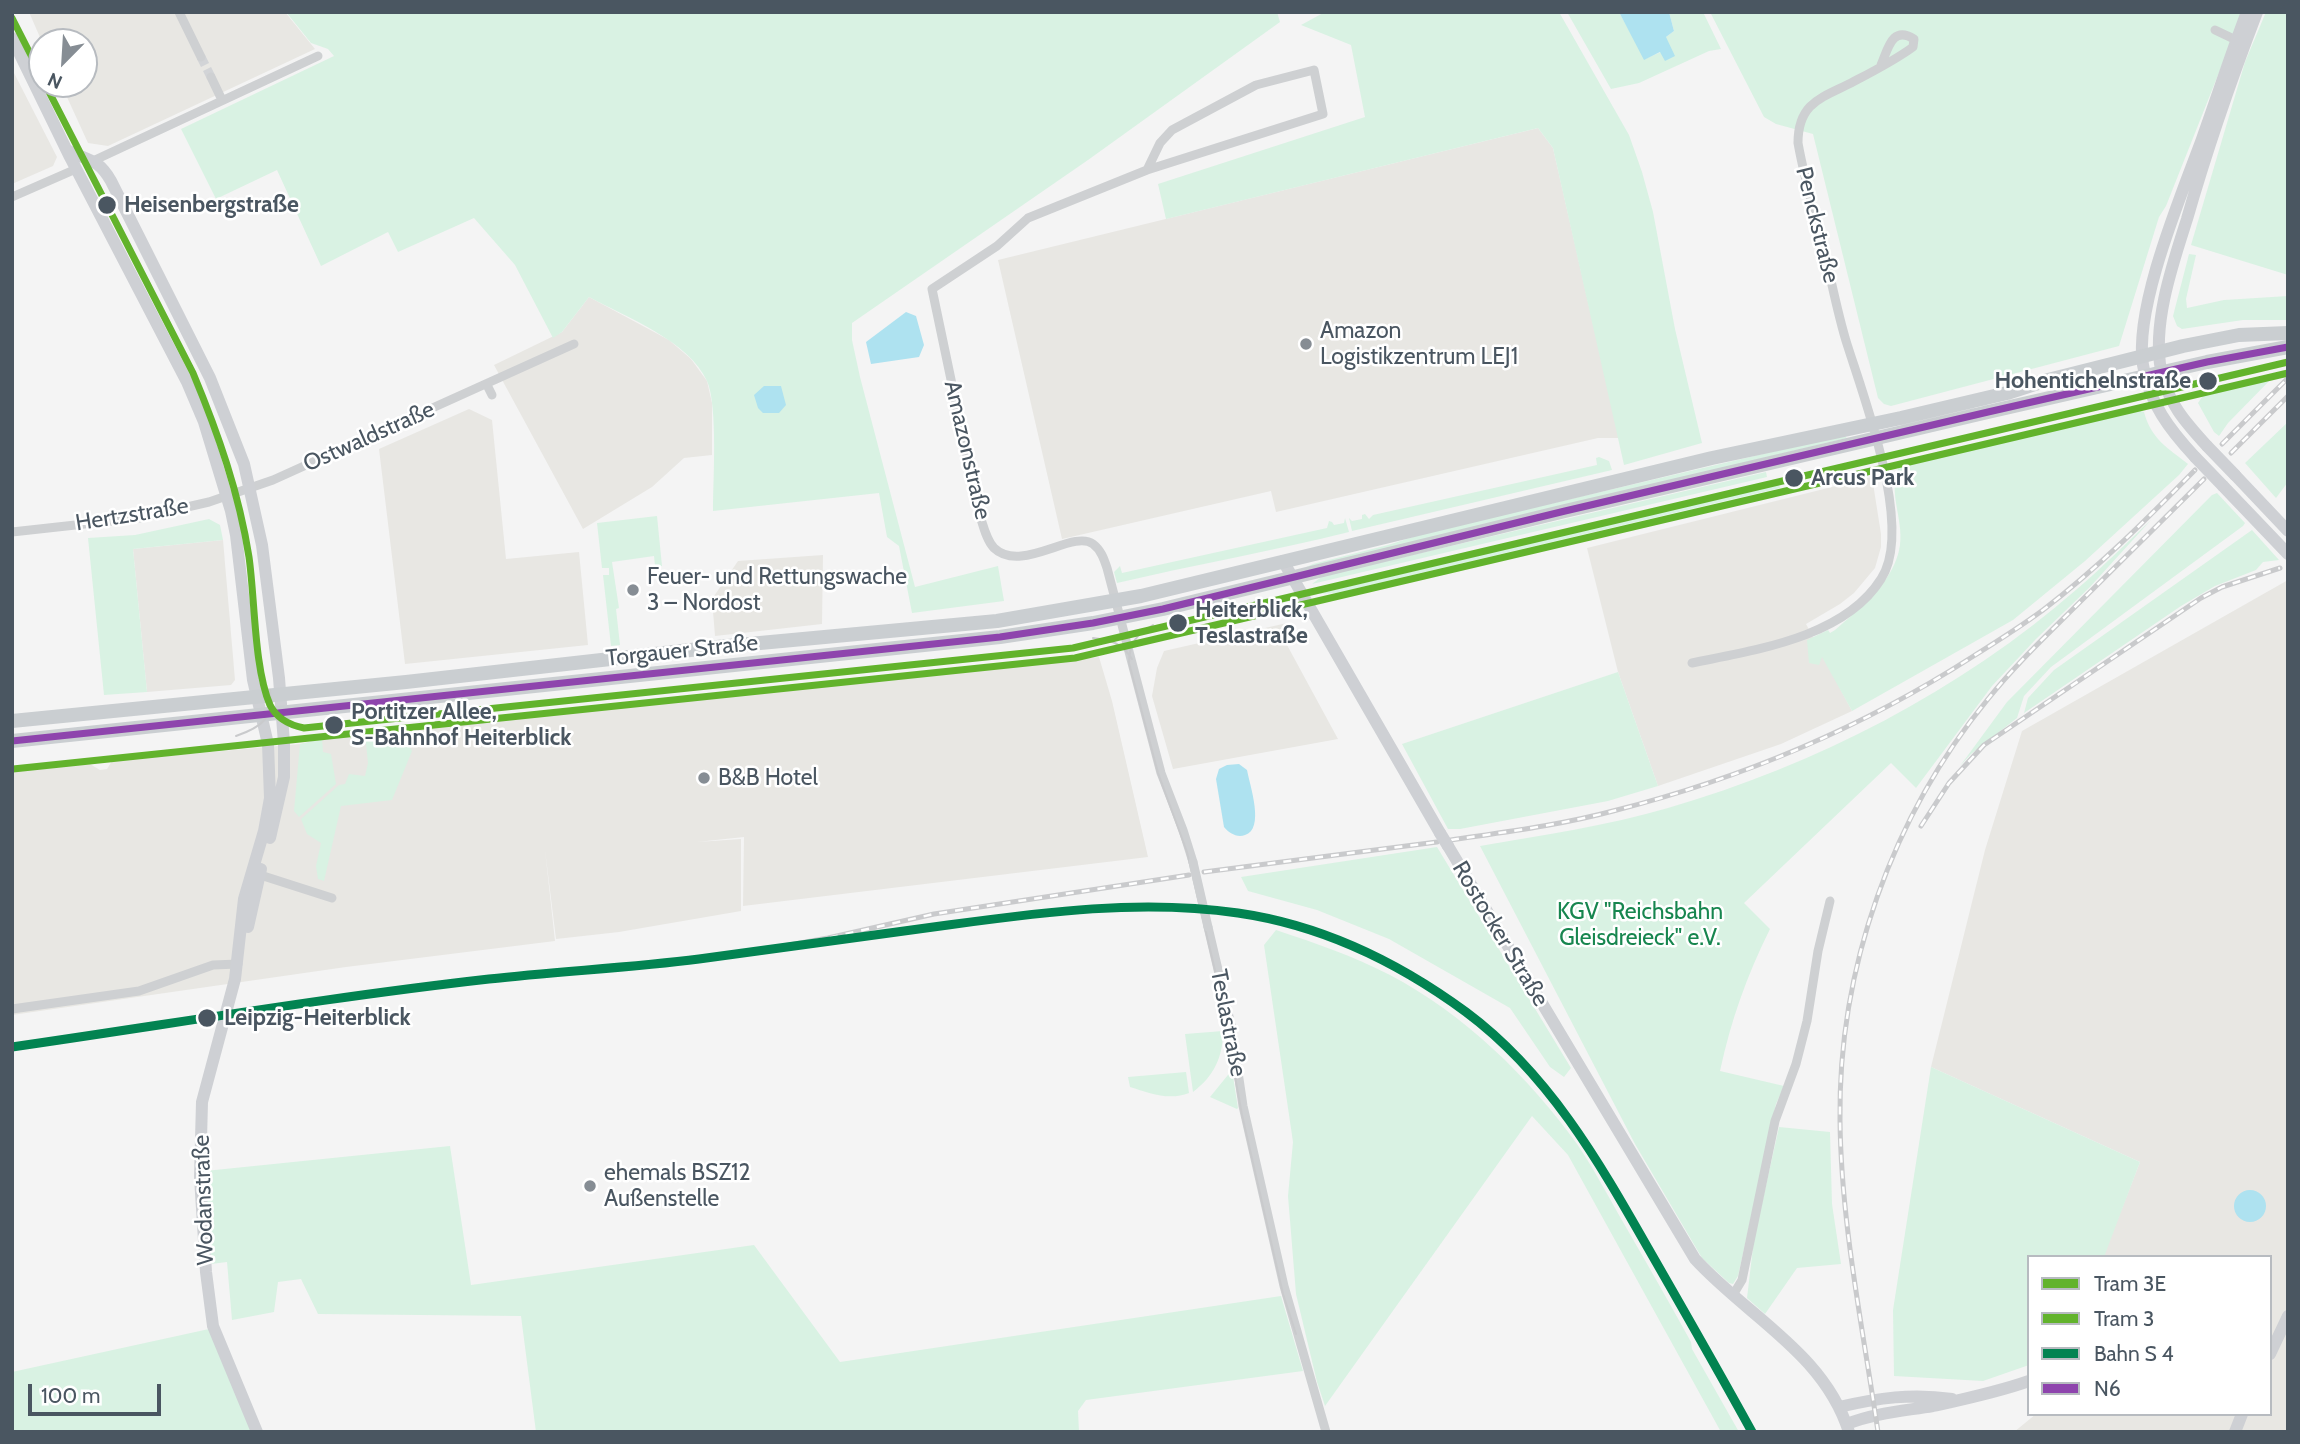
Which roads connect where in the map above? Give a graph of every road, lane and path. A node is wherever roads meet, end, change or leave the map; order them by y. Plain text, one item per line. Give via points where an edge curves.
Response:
1 (179, 12) edge
2 (2247, 12) edge
3 (2257, 12) edge
4 (2215, 30) dead end
5 (12, 38) edge
6 (2236, 40) junction
7 (318, 56) dead end
8 (201, 57) tunnel mouth
9 (1881, 65) dead end
10 (211, 77) tunnel mouth
11 (222, 100) junction
12 (67, 150) junction
13 (95, 160) junction
14 (76, 169) junction
15 (1147, 170) junction
16 (12, 197) edge
17 (2288, 333) edge
18 (573, 345) dead end
19 (2288, 347) edge
20 (2159, 352) junction
21 (2142, 356) junction
22 (2161, 372) junction
23 (2145, 376) junction
24 (487, 385) junction
25 (492, 395) dead end
26 (1873, 424) junction
27 (1877, 439) junction
28 (250, 488) junction
29 (226, 495) junction
30 (2288, 531) edge
31 (12, 532) edge
32 (2288, 554) edge
33 (1283, 561) junction
34 (1292, 578) junction
35 (1116, 601) junction
36 (1120, 618) junction
37 (1692, 663) dead end
38 (280, 695) junction
39 (257, 698) junction
40 (281, 712) junction
41 (262, 714) junction
42 (12, 721) edge
43 (12, 741) edge
44 (256, 873) junction
45 (332, 898) dead end
46 (1830, 901) dead end
47 (237, 964) junction
48 (12, 1009) edge
49 (1733, 1295) junction
50 (2288, 1316) edge
51 (2279, 1337) edge
52 (2027, 1382) edge
53 (1955, 1399) junction
54 (1839, 1407) junction
55 (1848, 1428) edge
56 (257, 1432) edge
57 (1326, 1432) edge

1 - 8 street
2 - 6 main road
3 - 20 main road via 2178,247
4 - 6 street
5 - 12 main road, Wodanstraße
6 - 21 main road via 2162,255 2143,330
7 - 11 street
9 - 26 street, Penckstraße via 1820,97 1807,110 1798,130 1842,325
10 - 11 street
11 - 13 street
12 - 13 main road
12 - 14 main road, Wodanstraße
13 - 28 main road, Wodanstraße via 114,187 210,378
14 - 16 street
14 - 29 main road, Wodanstraße via 187,382
15 - 15 street via 1172,130 1256,85 1314,70 1323,114
15 - 35 street, Amazonstraße via 1028,218 997,246 932,289 979,513 993,547 1007,556 1022,556 1082,541 1094,545 1107,568
17 - 20 main road, Torgauer Straße via 2239,335
18 - 24 street, Ostwaldstraße
19 - 22 main road, Torgauer Straße
20 - 21 main road, Torgauer Straße
20 - 22 main road
21 - 23 main road
21 - 26 main road, Torgauer Straße
22 - 23 main road, Torgauer Straße
22 - 30 main road, bridge via 2184,421
23 - 27 main road, Torgauer Straße
23 - 32 main road, bridge via 2162,418
24 - 25 street
24 - 28 street, Ostwaldstraße
26 - 27 street, Penckstraße
26 - 33 main road, Torgauer Straße
27 - 34 main road, Torgauer Straße
27 - 37 street, Penckstraße via 1893,530 1889,565 1880,582 1849,611 1800,637
28 - 29 street, Hertzstraße
28 - 38 main road, Wodanstraße via 262,545
29 - 31 street, Hertzstraße via 139,518
29 - 39 main road, Wodanstraße
33 - 34 main road, Rostocker Straße
33 - 35 main road, Torgauer Straße
34 - 36 main road, Torgauer Straße
34 - 49 main road, Rostocker Straße, bridge via 1695,1259
35 - 36 street, Amazonstraße
35 - 38 main road, Torgauer Straße via 985,622
36 - 40 main road, Torgauer Straße via 1000,637
36 - 57 street, Teslastraße, bridge via 1161,773 1193,862 1284,1286
38 - 39 main road, Torgauer Straße
38 - 40 main road, Wodanstraße
39 - 41 main road, Wodanstraße
39 - 42 main road, Torgauer Straße
40 - 41 main road, Torgauer Straße
40 - 44 main road, Wodanstraße via 284,777 276,817
41 - 43 main road, Torgauer Straße
41 - 44 main road, Wodanstraße via 270,798
44 - 45 street
44 - 47 main road, Wodanstraße
46 - 49 street via 1807,1021 1775,1121 1742,1280
47 - 48 street via 194,970 139,991
47 - 56 main road, Wodanstraße via 202,1102 200,1177 213,1325
49 - 54 main road, Rostocker Straße via 1810,1364
50 - 51 main road
52 - 53 main road
53 - 54 main road via 1890,1396
53 - 55 main road via 1870,1415
54 - 55 main road, Rostocker Straße

